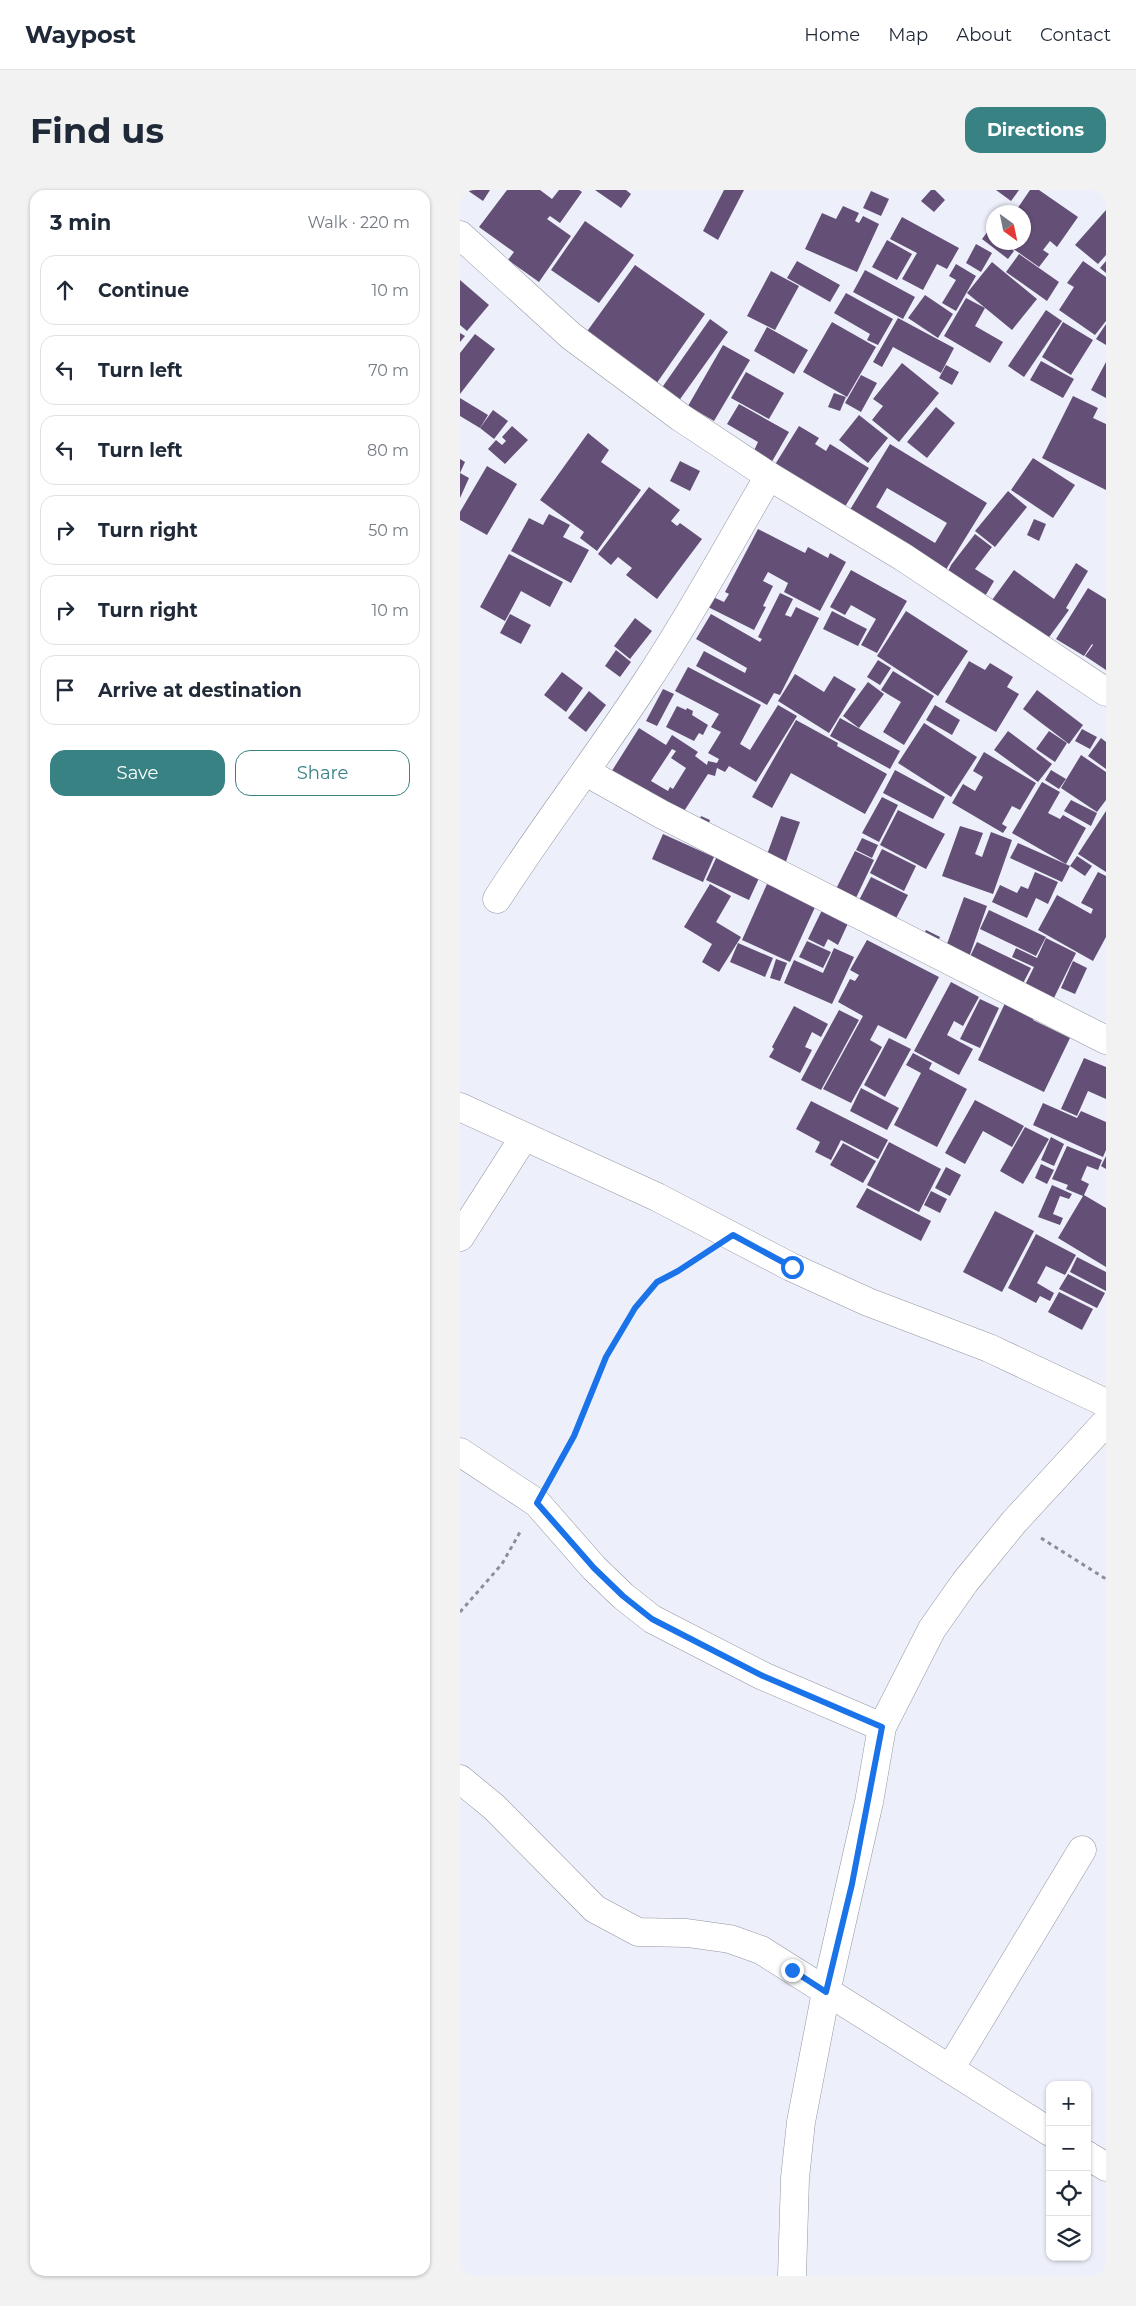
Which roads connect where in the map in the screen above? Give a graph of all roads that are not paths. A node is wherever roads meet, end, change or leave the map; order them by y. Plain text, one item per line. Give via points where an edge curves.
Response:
1 (460, 235) edge
2 (769, 476) junction
3 (1106, 692) edge
4 (586, 772) junction
5 (497, 899) dead end
6 (1106, 1040) edge
7 (460, 1107) edge
8 (524, 1138) junction
9 (460, 1237) edge
10 (1106, 1403) edge
11 (1106, 1422) edge
12 (460, 1452) edge
13 (882, 1727) junction
14 (460, 1779) edge
15 (1082, 1850) dead end
16 (826, 1992) junction
17 (950, 2070) junction
18 (1046, 2130) edge
19 (1091, 2158) edge
20 (1106, 2167) edge
21 (792, 2276) edge

1 - 2 street via 571,336 680,417
2 - 3 street via 903,556
2 - 4 street via 649,679
4 - 5 street
4 - 6 street via 661,814
7 - 8 street
8 - 9 street
8 - 10 street via 657,1197 792,1267 868,1302 989,1348
11 - 13 street via 1014,1522 965,1582 932,1629
12 - 13 street via 537,1503 594,1568 652,1619 763,1676
13 - 16 street via 852,1884
14 - 16 street via 494,1807 595,1909 615,1921 638,1932 687,1933 746,1944 761,1950
15 - 17 street
16 - 17 street
16 - 21 street via 801,2122 795,2178
17 - 18 street
19 - 20 street

